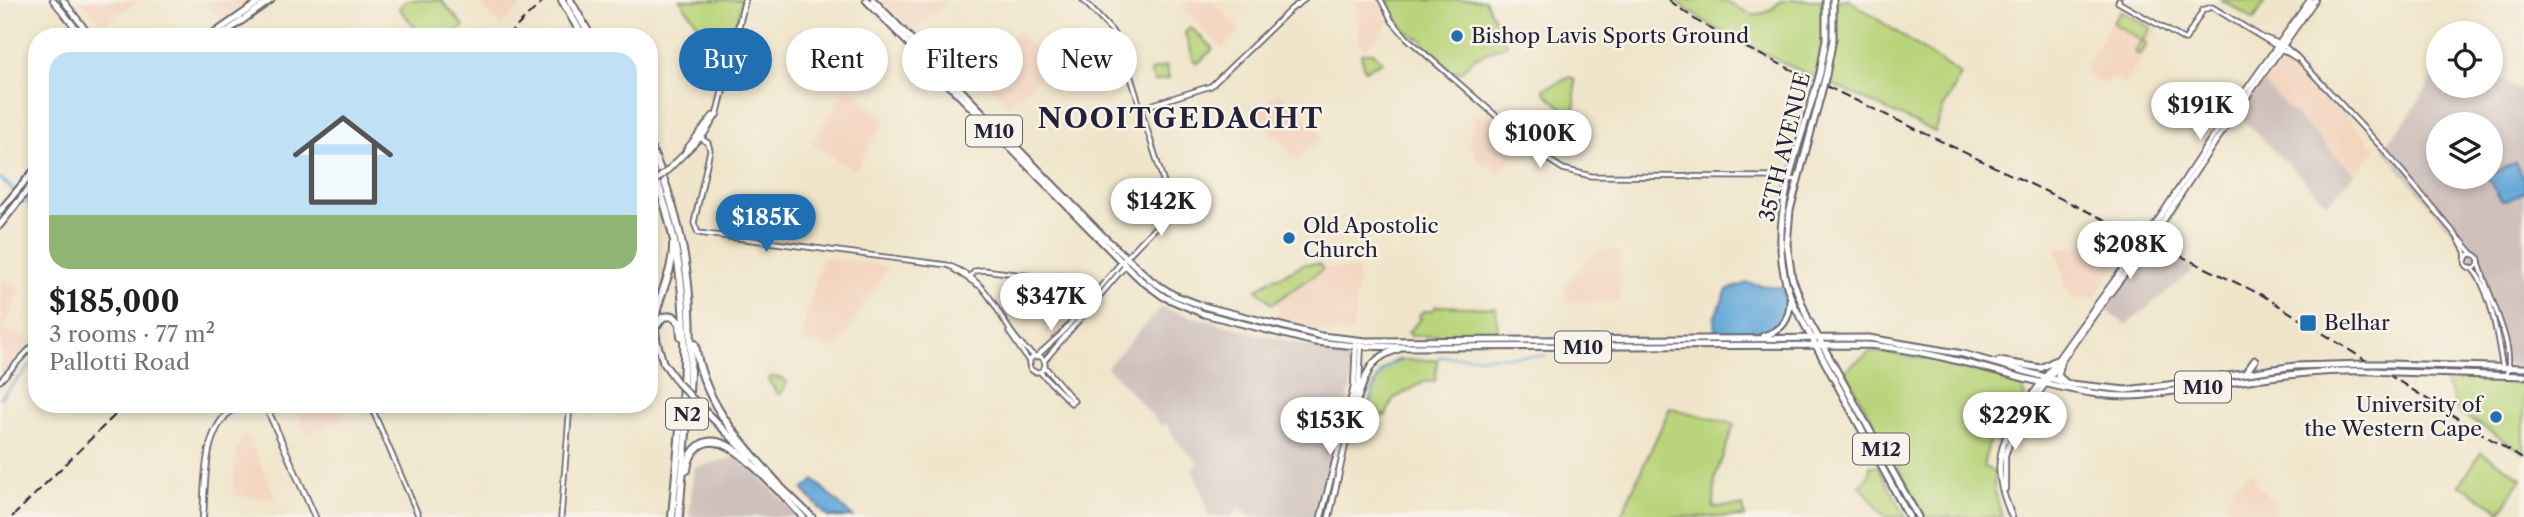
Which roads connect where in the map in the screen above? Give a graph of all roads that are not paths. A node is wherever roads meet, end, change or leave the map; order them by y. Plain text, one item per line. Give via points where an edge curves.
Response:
1 (53, 0) edge
2 (63, 0) edge
3 (262, 0) edge
4 (271, 0) edge
5 (562, 0) edge
6 (745, 0) edge
7 (866, 0) edge
8 (873, 0) edge
9 (1083, 0) edge
10 (1304, 0) edge
11 (1381, 0) edge
12 (1826, 0) edge
13 (1833, 0) edge
14 (2310, 0) edge
15 (2315, 0) edge
16 (571, 1) edge
17 (2119, 1) edge
18 (76, 28) edge
19 (84, 28) edge
20 (222, 28) edge
21 (232, 28) edge
22 (578, 28) edge
23 (586, 28) edge
24 (739, 28) edge
25 (2280, 46) junction
26 (1823, 74) junction
27 (724, 91) edge
28 (1141, 108) junction
29 (699, 137) junction
30 (658, 168) edge
31 (1794, 179) junction
32 (28, 180) edge
33 (658, 182) edge
34 (28, 185) edge
35 (20, 191) junction
36 (658, 195) edge
37 (658, 197) edge
38 (15, 198) junction
39 (0, 211) edge
40 (0, 225) edge
41 (2456, 235) junction
42 (2473, 254) junction
43 (2466, 260) junction
44 (1126, 261) junction
45 (2479, 261) junction
46 (2471, 267) junction
47 (969, 277) junction
48 (1056, 279) dead end
49 (1790, 295) junction
50 (658, 307) edge
51 (692, 311) junction
52 (658, 330) edge
53 (2503, 332) junction
54 (2496, 334) junction
55 (1815, 337) junction
56 (1757, 338) junction
57 (1359, 343) junction
58 (1816, 344) junction
59 (1823, 344) junction
60 (658, 345) edge
61 (1405, 346) junction
62 (28, 351) edge
63 (1972, 356) junction
64 (1037, 357) junction
65 (2255, 360) dead end
66 (1044, 361) junction
67 (2059, 362) junction
68 (1030, 363) junction
69 (1045, 368) junction
70 (2506, 368) junction
71 (2524, 368) edge
72 (1040, 372) junction
73 (2240, 374) junction
74 (2506, 375) junction
75 (2524, 376) edge
76 (0, 381) edge
77 (2046, 381) junction
78 (680, 383) junction
79 (2070, 384) junction
80 (1354, 405) junction
81 (229, 413) edge
82 (269, 413) edge
83 (374, 413) edge
84 (569, 413) edge
85 (779, 488) junction
86 (203, 517) edge
87 (315, 517) edge
88 (419, 517) edge
89 (561, 517) edge
90 (672, 517) edge
91 (680, 517) edge
92 (803, 517) edge
93 (811, 517) edge
94 (1321, 517) edge
95 (1329, 517) edge
96 (1909, 517) edge
97 (1918, 517) edge
98 (2012, 517) edge

1 - 18 main road
2 - 19 main road
3 - 20 main road
4 - 21 main road
5 - 22 highway
6 - 24 main road
7 - 44 main road, M10
8 - 44 main road, M10
9 - 28 street via 1120,44
10 - 28 street via 1218,81
11 - 31 street via 1409,39 1537,152 1563,169 1596,176
12 - 26 main road, 35TH AVENUE / M12
13 - 26 main road, 35TH AVENUE / M12 via 1833,38
14 - 25 main road
15 - 25 main road
16 - 23 highway
17 - 25 street via 2185,40 2209,7
25 - 41 street via 2301,62 2386,152
25 - 67 main road, bridge
26 - 31 main road, 35TH AVENUE / M12, bridge
26 - 31 main road, 35TH AVENUE / M12, bridge
27 - 29 main road
28 - 44 street via 1175,210
29 - 33 main road, bridge
29 - 47 street via 710,149 694,223 698,233 940,265
30 - 51 highway, N2 via 676,216
31 - 49 main road, 35TH AVENUE / M12 via 1783,207 1780,242
31 - 55 main road, 35TH AVENUE / M12 via 1788,220 1789,265
32 - 35 main road
34 - 35 main road
35 - 38 main road
36 - 78 highway, N2 via 672,228 682,282 685,329
37 - 50 highway via 673,253
38 - 39 main road
38 - 40 main road
41 - 42 street
41 - 43 street
42 - 43 street
42 - 45 street
43 - 46 street
44 - 57 main road, M10 via 1158,294 1193,310 1305,340
44 - 64 street
44 - 66 street
45 - 46 street
45 - 53 street
46 - 54 street via 2484,290
47 - 48 street via 984,270
47 - 64 street via 989,294 1018,342
47 - 68 street via 991,299
49 - 55 main road, 35TH AVENUE / M12
49 - 56 main road via 1783,326
51 - 85 highway via 699,363 713,402
51 - 91 highway, N2
52 - 78 highway via 661,318 670,315 678,319
53 - 54 street
53 - 70 street
54 - 70 street
55 - 56 main road, M10
55 - 58 main road, M12
55 - 59 main road, M12
55 - 63 main road, M10 via 1878,339
56 - 57 main road, M10
57 - 61 main road, M10
57 - 80 main road via 1360,378
57 - 94 main road via 1354,387
58 - 59 main road, M10
58 - 61 main road, M10
58 - 96 main road, M12
59 - 77 main road, M10 via 1930,354
59 - 97 main road, M12
60 - 78 main road via 663,362
61 - 80 main road via 1384,354 1371,366
62 - 76 street
63 - 67 main road via 2041,368
63 - 77 main road, M10
64 - 66 street
64 - 68 street
65 - 73 main road
66 - 69 street
67 - 77 main road
67 - 79 main road via 2058,376
68 - 72 street via 1033,371
69 - 72 street
69 - 72 street via 1073,402
70 - 71 main road, M10
70 - 73 main road, M10, bridge via 2310,364
70 - 74 street
73 - 79 main road, M10 via 2141,389
74 - 75 main road, M10
74 - 77 main road, M10, bridge via 2332,370 2141,396 2092,394
77 - 79 main road, M10
77 - 98 main road via 2008,445 2004,474
78 - 85 main road, bridge
78 - 90 highway, N2
80 - 95 main road
81 - 86 main road via 212,436
82 - 87 main road
83 - 88 street
84 - 89 street
85 - 91 highway via 730,446 706,442 689,458
85 - 92 main road
85 - 93 main road

